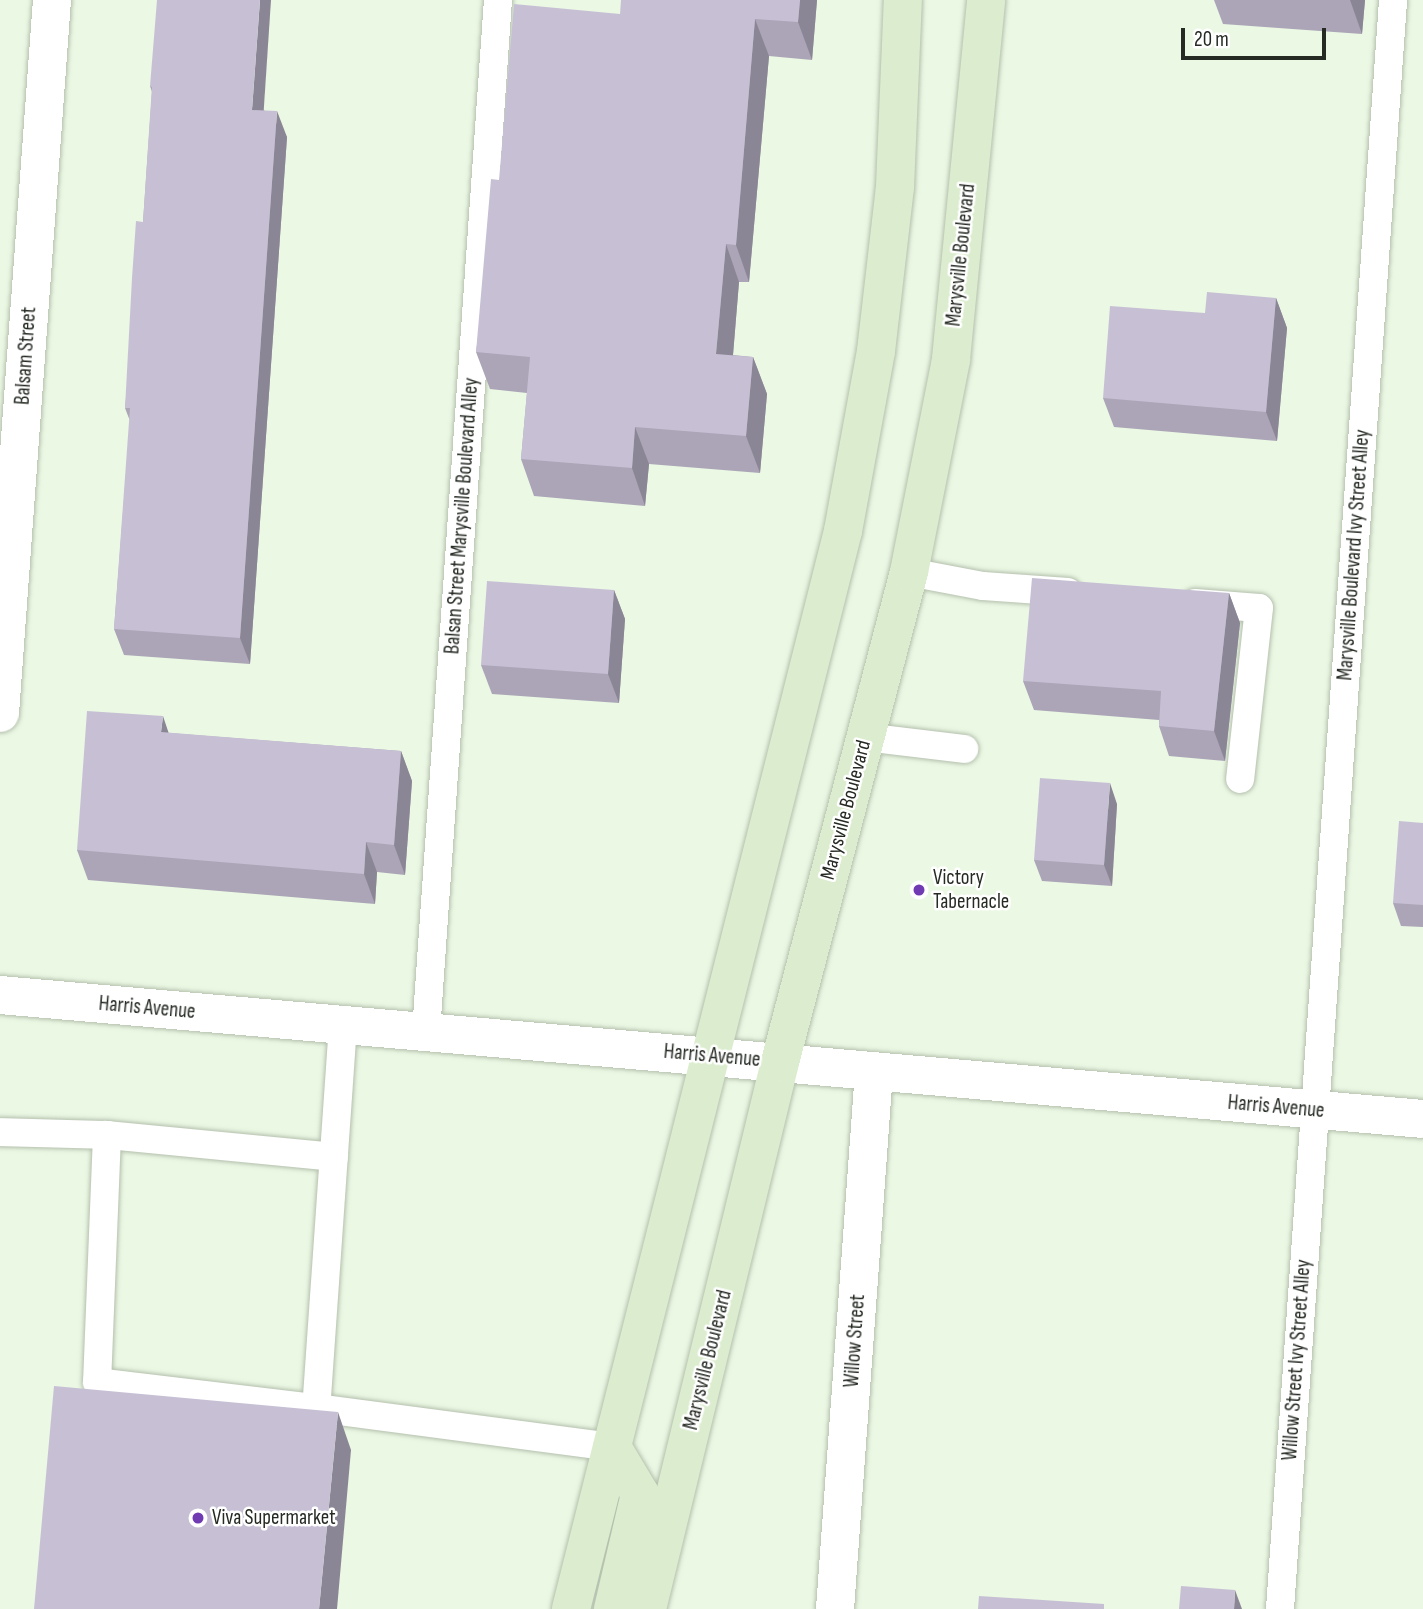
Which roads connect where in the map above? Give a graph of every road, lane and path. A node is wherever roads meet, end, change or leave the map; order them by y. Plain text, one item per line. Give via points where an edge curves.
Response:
1 (52, 0) edge
2 (498, 0) edge
3 (904, 0) edge
4 (986, 0) edge
5 (1393, 0) edge
6 (909, 572) junction
7 (1093, 594) edge
8 (1162, 600) edge
9 (0, 713) edge
10 (865, 737) junction
11 (964, 749) dead end
12 (1240, 779) dead end
13 (0, 995) edge
14 (343, 1025) junction
15 (426, 1032) junction
16 (708, 1055) junction
17 (780, 1062) junction
18 (874, 1072) junction
19 (1315, 1110) junction
20 (1423, 1119) edge
21 (0, 1132) edge
22 (107, 1135) junction
23 (334, 1157) junction
24 (316, 1408) junction
25 (612, 1447) junction
26 (571, 1609) edge
27 (613, 1609) edge
28 (647, 1609) edge
29 (835, 1609) edge
30 (1280, 1609) edge

1 - 9 street, Balsam Street
2 - 15 lane, Balsan Street Marysville Boulevard Alley
3 - 16 main road via 895,187 876,351 855,469
4 - 6 main road, Marysville Boulevard via 951,359
5 - 19 lane, Marysville Boulevard Ivy Street Alley
6 - 7 lane via 983,586
6 - 10 main road, Marysville Boulevard
8 - 12 lane via 1259,608
10 - 11 lane
10 - 17 main road, Marysville Boulevard
13 - 14 street, Harris Avenue
14 - 15 street, Harris Avenue
14 - 23 lane
15 - 16 street, Harris Avenue
16 - 17 street, Harris Avenue
16 - 25 main road
17 - 18 street, Harris Avenue
17 - 28 main road, Marysville Boulevard
18 - 19 street, Harris Avenue
18 - 29 street, Willow Street
19 - 20 street, Harris Avenue
19 - 30 lane, Willow Street Ivy Street Alley
21 - 22 lane
22 - 23 lane
22 - 24 lane via 97,1382
23 - 24 lane
24 - 25 lane
25 - 26 main road
25 - 27 main road via 640,1494

